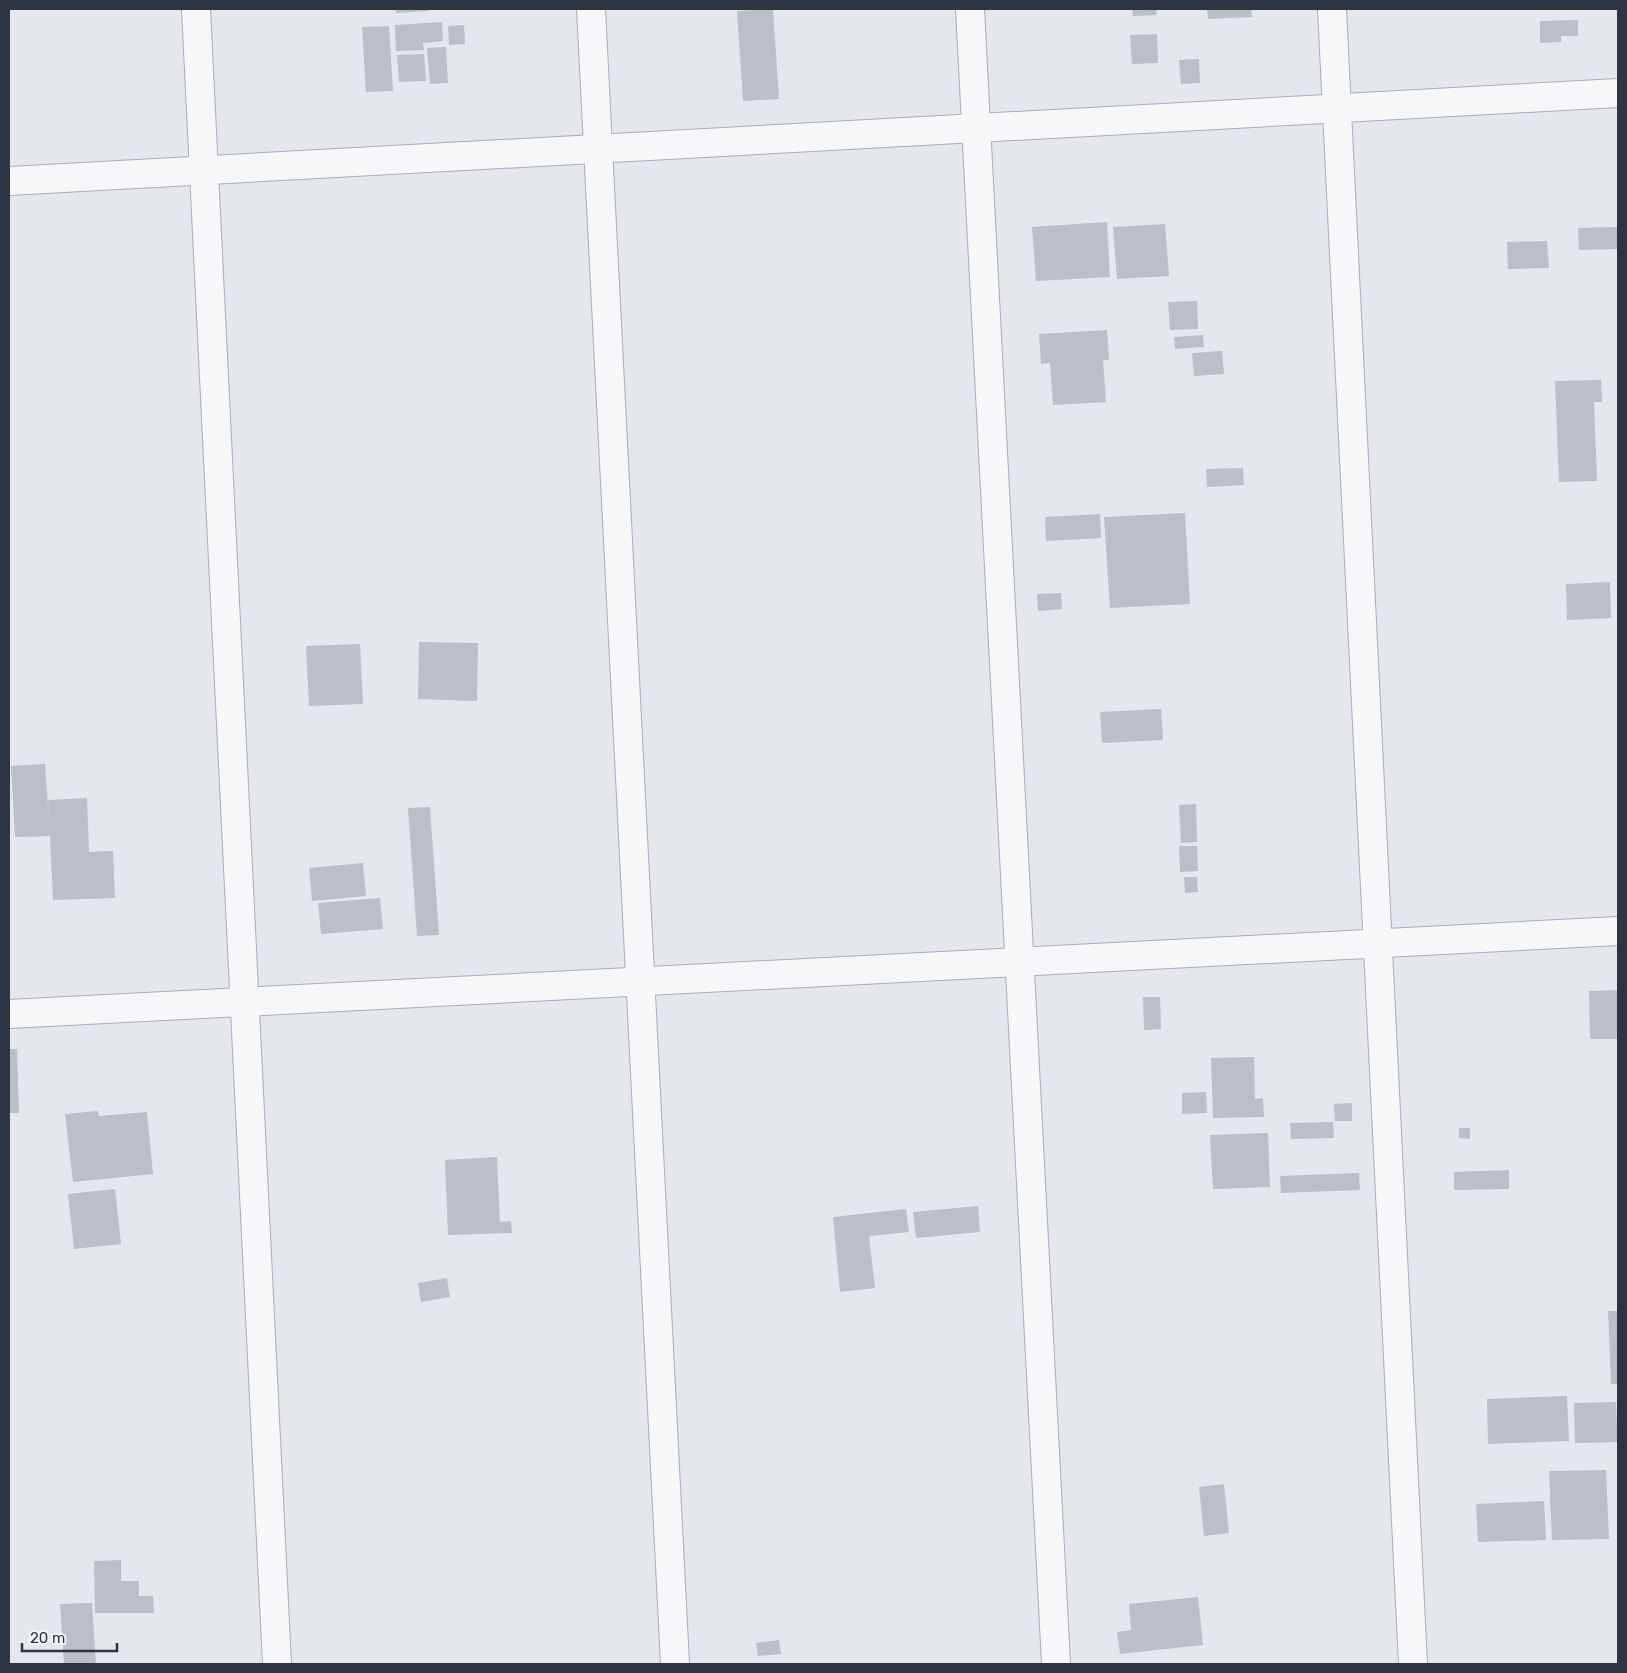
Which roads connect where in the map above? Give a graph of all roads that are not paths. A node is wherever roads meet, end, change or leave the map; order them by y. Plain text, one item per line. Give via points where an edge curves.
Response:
1 (196, 9) edge
2 (592, 9) edge
3 (970, 9) edge
4 (1332, 9) edge
5 (1618, 93) edge
6 (1337, 108) junction
7 (976, 128) junction
8 (598, 148) junction
9 (204, 170) junction
10 (9, 180) edge
11 (1618, 931) edge
12 (1378, 943) junction
13 (1020, 962) junction
14 (641, 982) junction
15 (245, 1002) junction
16 (9, 1014) edge
17 (278, 1664) edge
18 (675, 1664) edge
19 (1056, 1664) edge
20 (1413, 1664) edge

1 - 9 street
2 - 8 street
3 - 7 street
4 - 6 street
5 - 6 street
6 - 7 street
6 - 12 street
7 - 8 street
7 - 13 street
8 - 9 street
8 - 14 street
9 - 10 street
9 - 15 street
11 - 12 street
12 - 13 street
12 - 20 street
13 - 14 street
13 - 19 street
14 - 15 street
14 - 18 street
15 - 16 street
15 - 17 street

